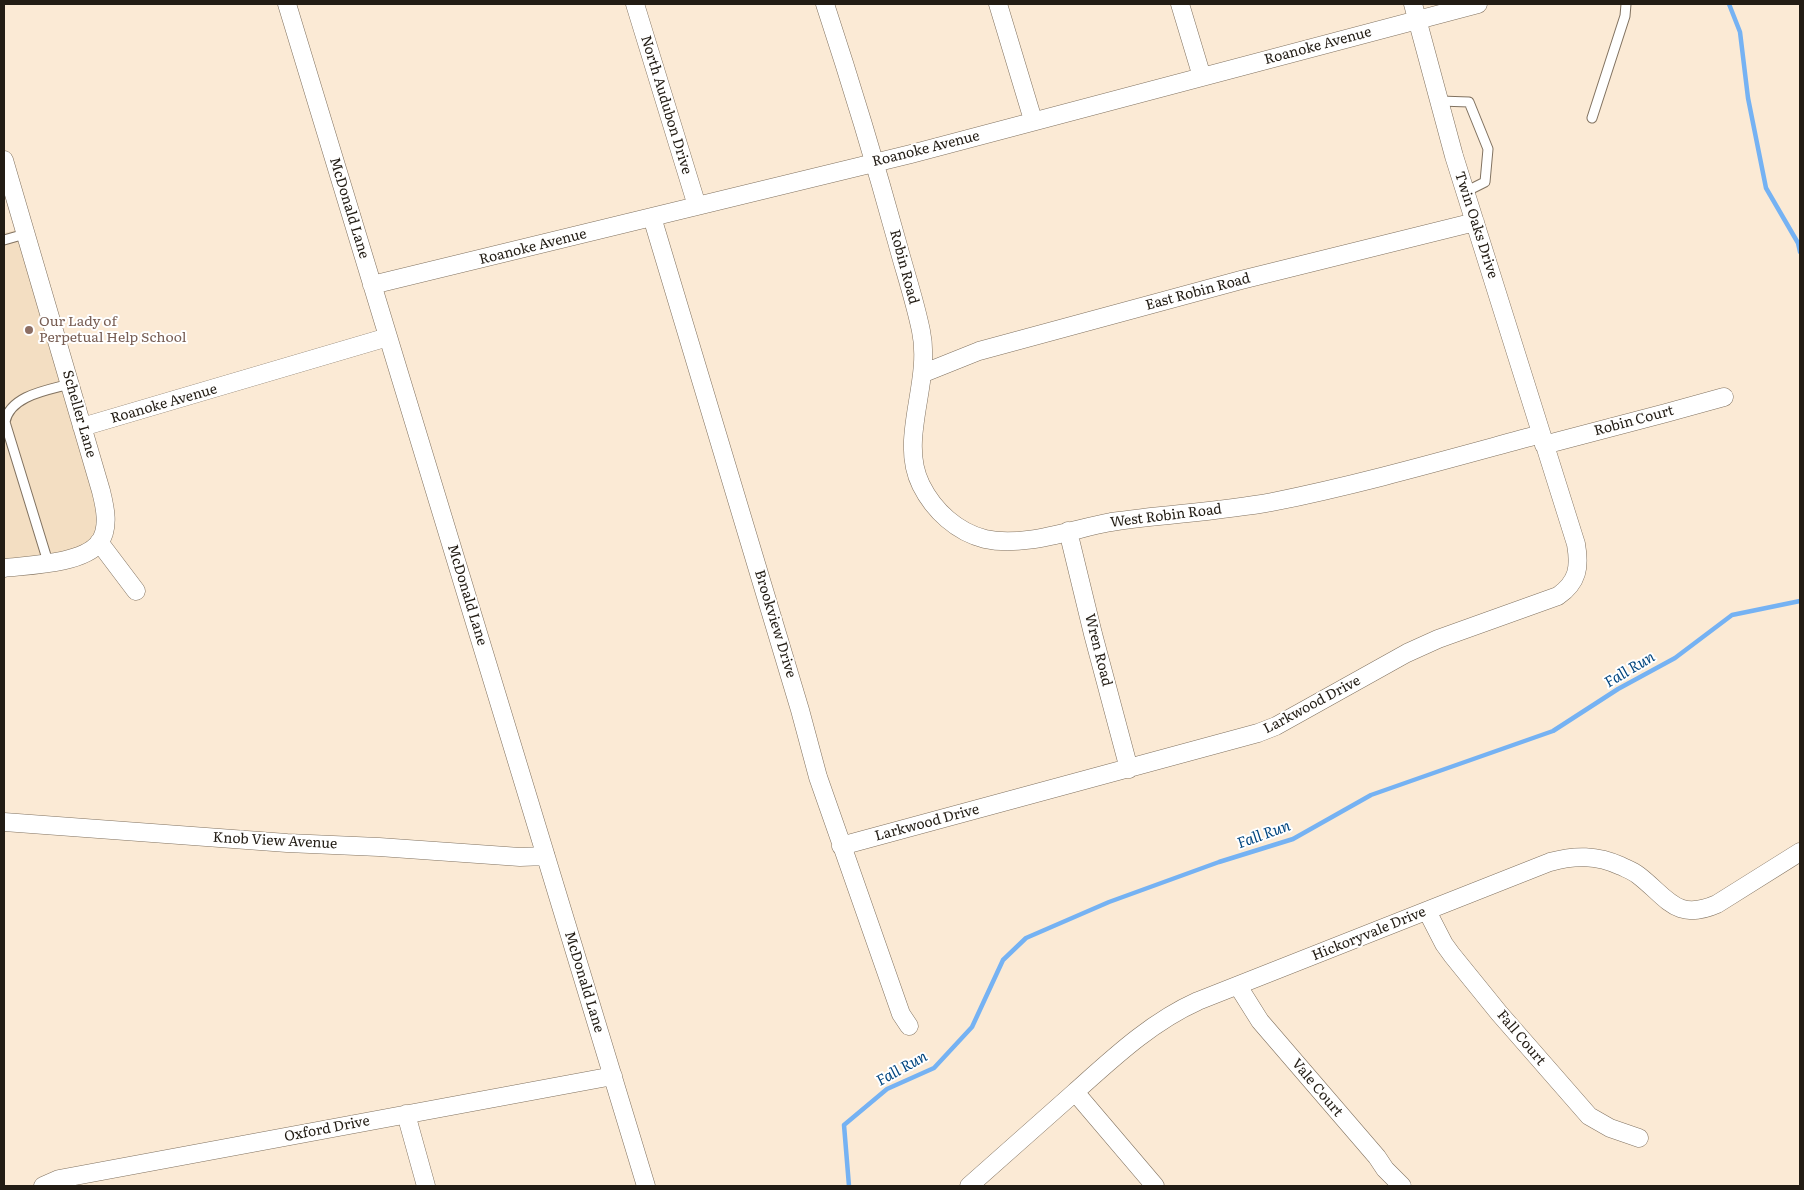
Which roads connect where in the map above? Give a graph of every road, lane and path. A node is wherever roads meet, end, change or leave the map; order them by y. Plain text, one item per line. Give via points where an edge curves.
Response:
1 (287, 4) edge
2 (635, 4) edge
3 (825, 4) edge
4 (998, 4) edge
5 (1180, 4) edge
6 (1478, 4) edge
7 (1626, 4) edge
8 (1416, 12) edge
9 (1202, 77) junction
10 (1440, 101) junction
11 (1592, 118) dead end
12 (1034, 120) junction
13 (4, 160) edge
14 (875, 162) junction
15 (1465, 192) junction
16 (697, 206) junction
17 (652, 217) junction
18 (1475, 222) junction
19 (25, 234) junction
20 (4, 240) edge
21 (372, 286) junction
22 (388, 337) junction
23 (924, 374) junction
24 (70, 384) junction
25 (1724, 396) dead end
26 (5, 426) edge
27 (82, 428) junction
28 (1543, 439) junction
29 (1068, 531) junction
30 (100, 542) junction
31 (48, 562) junction
32 (4, 568) edge
33 (136, 591) dead end
34 (1128, 769) junction
35 (4, 822) edge
36 (841, 846) junction
37 (1800, 852) edge
38 (546, 856) junction
39 (1427, 911) junction
40 (1238, 986) junction
41 (909, 1026) dead end
42 (613, 1076) junction
43 (1075, 1092) junction
44 (406, 1114) junction
45 (1639, 1138) dead end
46 (43, 1186) edge
47 (426, 1186) edge
48 (646, 1186) edge
49 (969, 1186) edge
50 (1155, 1186) edge
51 (1402, 1186) edge

1 - 21 street, McDonald Lane
2 - 16 street, North Audubon Drive
3 - 14 street, Robin Road
4 - 12 street
5 - 9 street
6 - 8 street, Roanoke Avenue
7 - 11 lane via 1626,16
8 - 9 street, Roanoke Avenue
8 - 10 street, Twin Oaks Drive
9 - 12 street, Roanoke Avenue
10 - 15 street, Twin Oaks Drive
10 - 15 lane via 1469,102 1488,149 1485,182
12 - 14 street, Roanoke Avenue
13 - 19 street, Scheller Lane
14 - 16 street, Roanoke Avenue
14 - 23 street, Robin Road via 921,331
15 - 18 street, Twin Oaks Drive
16 - 17 street, Roanoke Avenue
17 - 21 street, Roanoke Avenue
17 - 36 street, Brookview Drive
18 - 23 street, East Robin Road via 1241,280 1035,336 979,352
18 - 28 street, Twin Oaks Drive
19 - 20 lane
19 - 24 street, Scheller Lane
21 - 22 street, McDonald Lane
22 - 27 street, Roanoke Avenue
22 - 38 street, McDonald Lane
23 - 29 street, West Robin Road via 912,435 915,467 920,484 940,513 953,525 984,539 1034,538
24 - 26 lane via 23,399 6,417
24 - 27 street, Scheller Lane
25 - 28 street, Robin Court via 1666,414
26 - 31 lane
27 - 30 street, Scheller Lane via 105,508 106,523
28 - 29 street, West Robin Road via 1271,502 1132,519
28 - 34 street, Larkwood Drive via 1576,544 1577,569 1568,589 1558,596 1407,653 1267,730
29 - 34 street, Wren Road
30 - 31 street via 82,555
30 - 33 street
31 - 32 street
34 - 36 street, Larkwood Drive
35 - 38 street, Knob View Avenue via 286,843
36 - 41 street, Brookview Drive via 901,1014
37 - 39 street, Hickoryvale Drive via 1705,910 1681,909 1637,874 1609,861 1580,856 1550,862
38 - 42 street, McDonald Lane
39 - 40 street, Hickoryvale Drive
39 - 45 street, Fall Court via 1452,955 1589,1116 1610,1128
40 - 43 street, Hickoryvale Drive via 1168,1016
40 - 51 street, Vale Court via 1260,1021
42 - 44 street, Oxford Drive
42 - 48 street, McDonald Lane
43 - 49 street, Hickoryvale Drive
43 - 50 street
44 - 46 street, Oxford Drive via 59,1179
44 - 47 street

